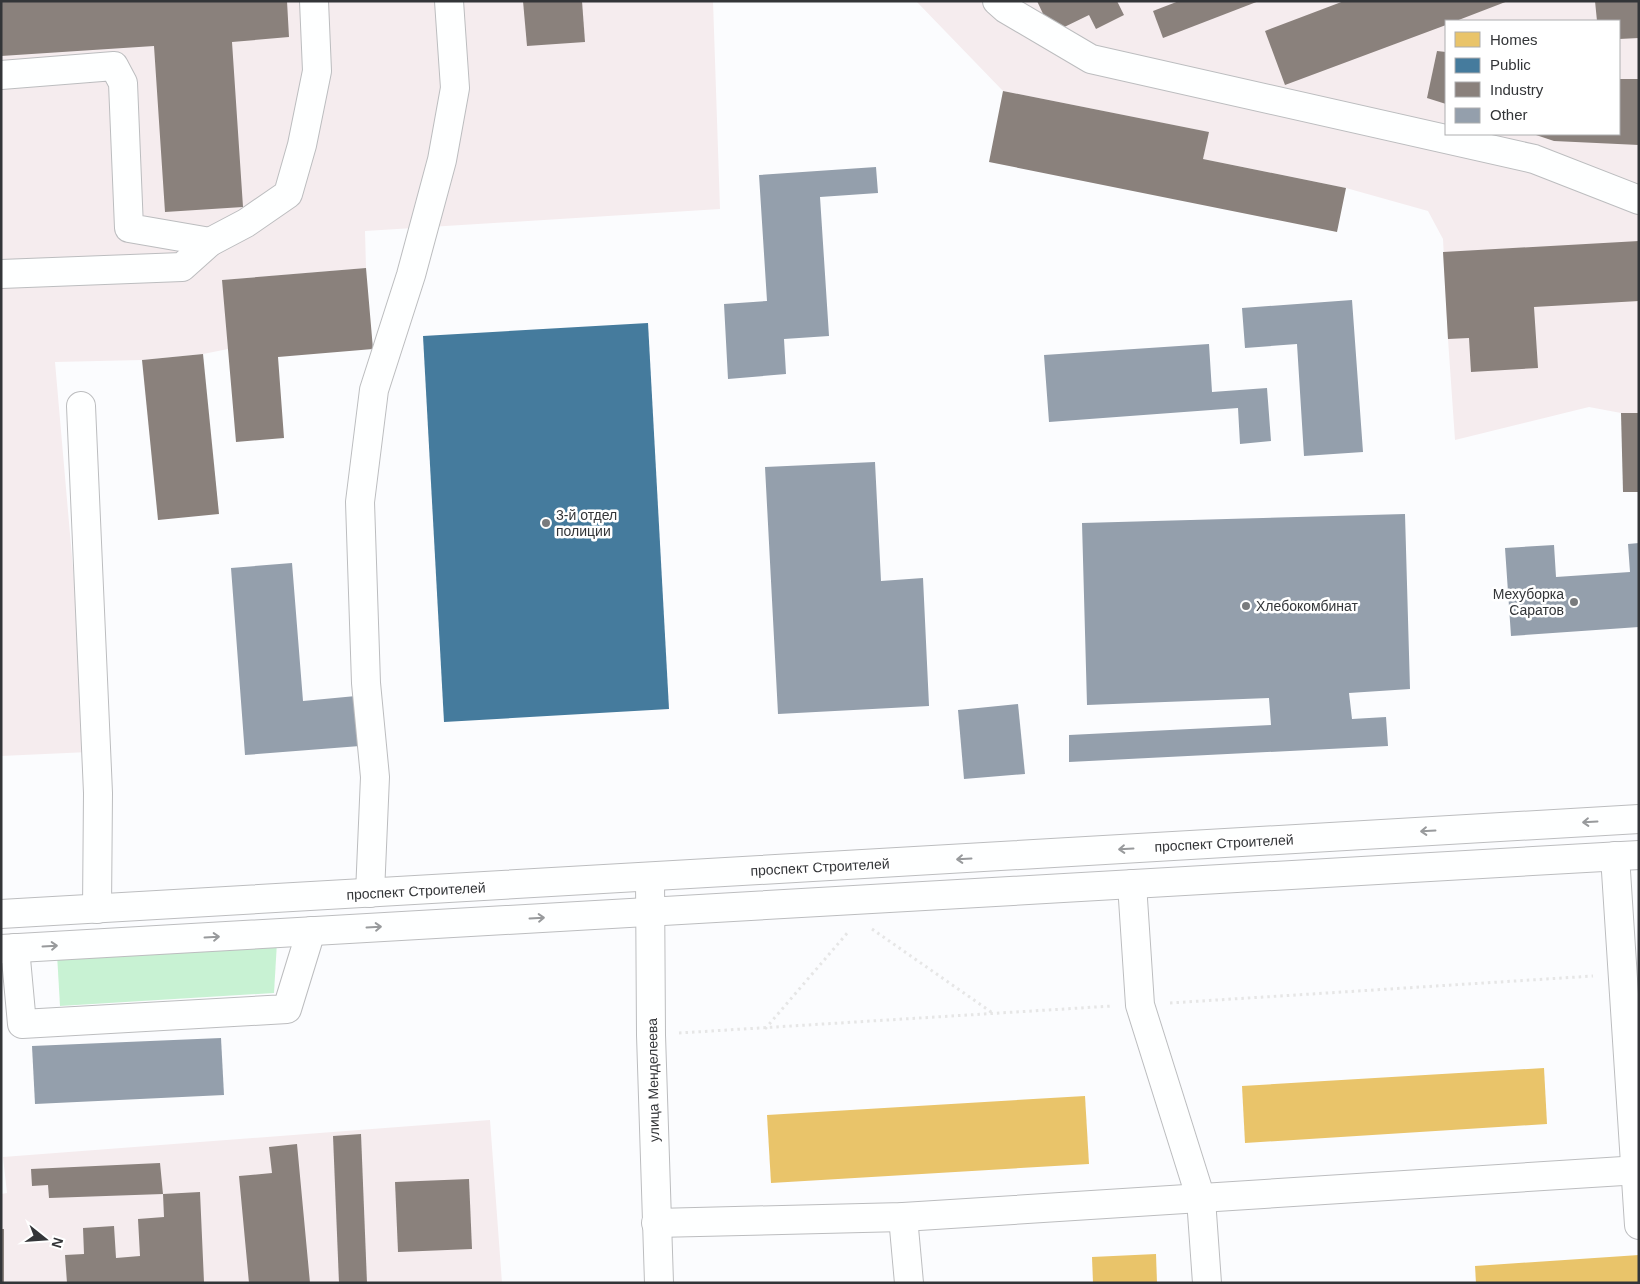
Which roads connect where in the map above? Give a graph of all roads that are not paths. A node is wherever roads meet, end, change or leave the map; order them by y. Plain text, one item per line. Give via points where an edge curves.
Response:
1 (314, 1) edge
2 (449, 1) edge
3 (997, 1) edge
4 (1, 75) edge
5 (1639, 200) edge
6 (210, 242) junction
7 (1, 274) edge
8 (81, 406) dead end
9 (1639, 819) edge
10 (1627, 855) edge
11 (650, 878) junction
12 (1132, 884) junction
13 (370, 893) junction
14 (97, 909) junction
15 (652, 911) junction
16 (1, 914) edge
17 (311, 931) junction
18 (8, 948) edge
19 (1636, 1171) edge
20 (1201, 1199) junction
21 (903, 1217) junction
22 (656, 1223) junction
23 (1639, 1225) edge
24 (659, 1283) edge
25 (909, 1283) edge
26 (1208, 1283) edge

1 - 6 main road via 318,71 288,194 246,223
2 - 13 main road via 455,88 442,160 414,266 374,390 360,502 366,683 375,777
3 - 5 main road via 1091,58 1534,159
4 - 6 main road via 114,66 123,83 129,228
6 - 7 main road via 182,268
8 - 14 main road via 98,793
9 -> 11 main road, проспект Строителей
10 - 12 main road
10 - 19 main road
11 - 13 main road, проспект Строителей
11 - 15 main road, улица Менделеева
12 - 15 main road
12 - 20 main road via 1140,1005
13 - 14 main road, проспект Строителей
14 - 16 main road, проспект Строителей
17 -> 15 main road
15 - 22 main road, улица Менделеева via 651,1035
18 -> 17 main road
17 - 18 main road via 287,1009 22,1024
19 - 20 main road
19 - 23 main road
20 - 21 main road
20 - 26 main road
21 - 22 main road
21 - 25 main road
22 - 24 main road, улица Менделеева

